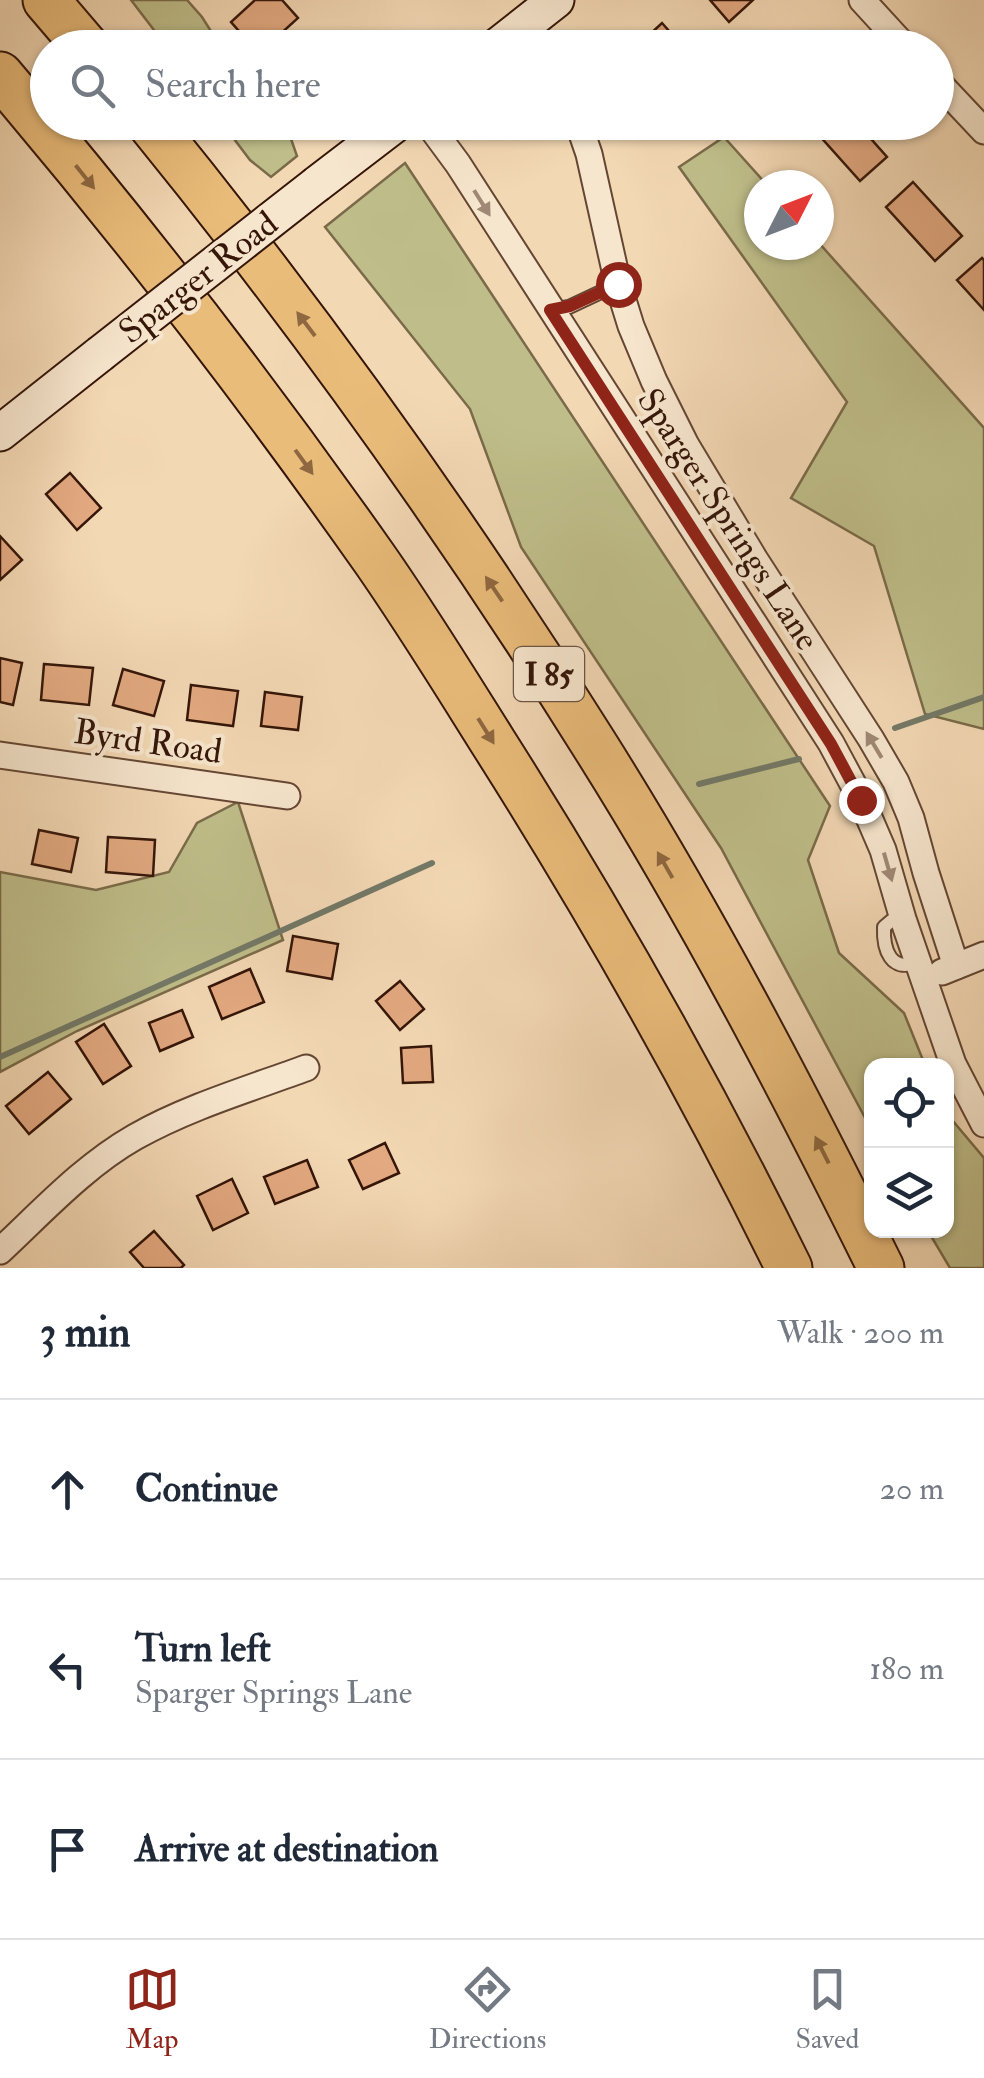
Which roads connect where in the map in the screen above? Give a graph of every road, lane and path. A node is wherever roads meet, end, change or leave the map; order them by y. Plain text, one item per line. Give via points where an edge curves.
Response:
1 (46, 0) edge
2 (862, 0) edge
3 (547, 2) edge
4 (71, 30) edge
5 (523, 30) edge
6 (890, 30) edge
7 (0, 75) edge
8 (954, 99) edge
9 (30, 110) edge
10 (984, 130) edge
11 (55, 140) edge
12 (163, 140) edge
13 (374, 140) edge
14 (441, 140) edge
15 (585, 140) edge
16 (618, 284) junction
17 (550, 310) junction
18 (0, 432) edge
19 (0, 755) edge
20 (286, 796) dead end
21 (984, 955) edge
22 (956, 966) junction
23 (920, 970) junction
24 (306, 1068) dead end
25 (984, 1124) edge
26 (0, 1251) edge
27 (789, 1268) edge
28 (882, 1268) edge

1 - 4 highway
2 - 6 street
3 - 5 street
7 -> 9 highway, I 85
8 - 10 street
11 -> 27 highway, I 85 via 225,355 415,620 638,981
28 -> 12 highway, I 85 via 761,1032 576,715 372,411
13 - 18 street, Sparger Road, bridge
14 -> 17 street, Sparger Springs Lane
15 - 16 street, Sparger Springs Lane
16 - 17 lane
22 -> 16 street, Sparger Springs Lane via 896,782 686,445 630,326
17 -> 23 street, Sparger Springs Lane via 831,744 883,850
19 - 20 street, Byrd Road
21 - 22 street
22 - 23 street
23 - 25 street, Sparger Springs Lane via 953,1064
24 - 26 street via 134,1137

